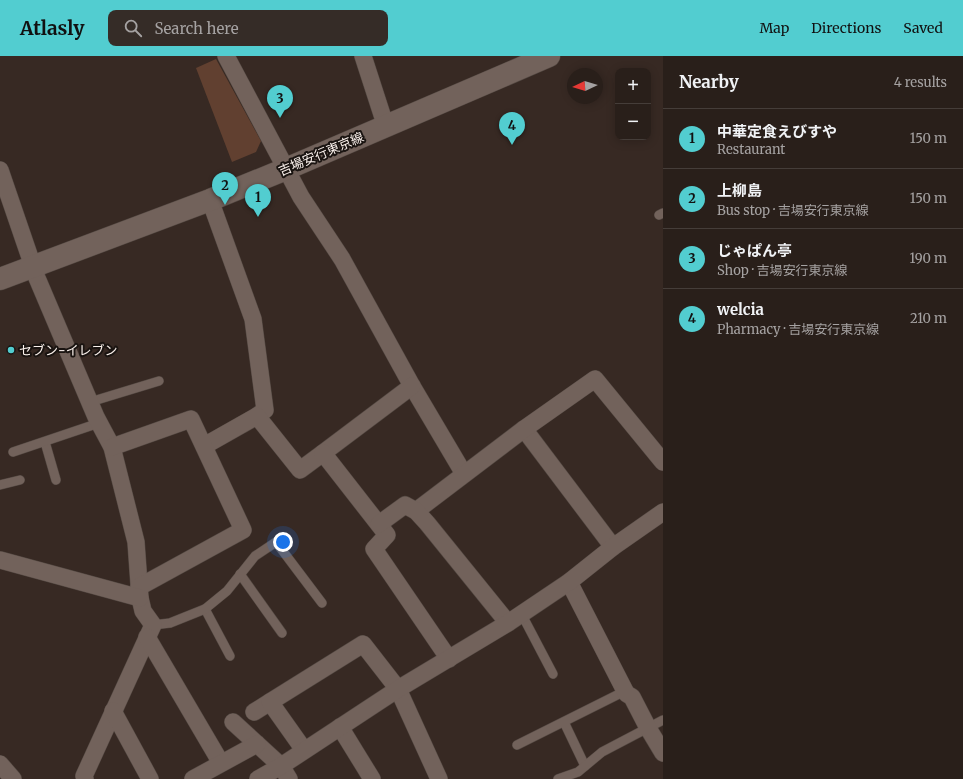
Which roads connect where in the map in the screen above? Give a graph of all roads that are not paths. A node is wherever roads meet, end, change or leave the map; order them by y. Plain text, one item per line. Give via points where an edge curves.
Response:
1 (226, 56) edge
2 (363, 56) edge
3 (549, 56) edge
4 (386, 127) junction
5 (286, 169) junction
6 (0, 170) edge
7 (210, 200) junction
8 (33, 267) junction
9 (0, 279) edge
10 (159, 380) dead end
11 (412, 386) junction
12 (90, 402) junction
13 (257, 416) junction
14 (99, 423) junction
15 (524, 430) junction
16 (45, 442) junction
17 (204, 446) junction
18 (112, 447) junction
19 (13, 452) dead end
20 (323, 453) junction
21 (663, 462) edge
22 (464, 474) junction
23 (20, 480) dead end
24 (56, 480) dead end
25 (0, 485) edge
26 (416, 511) junction
27 (663, 512) edge
28 (378, 524) junction
29 (613, 548) junction
30 (0, 560) edge
31 (240, 574) junction
32 (569, 582) junction
33 (140, 593) junction
34 (322, 603) dead end
35 (205, 609) junction
36 (515, 618) junction
37 (150, 631) junction
38 (282, 633) dead end
39 (230, 656) dead end
40 (449, 659) junction
41 (553, 674) dead end
42 (398, 689) junction
43 (625, 691) junction
44 (270, 702) junction
45 (113, 711) junction
46 (254, 712) dead end
47 (663, 720) edge
48 (233, 722) dead end
49 (564, 722) junction
50 (340, 727) junction
51 (648, 728) junction
52 (257, 744) junction
53 (518, 745) dead end
54 (304, 750) junction
55 (663, 753) edge
56 (0, 764) edge
57 (221, 764) junction
58 (586, 766) junction
59 (285, 772) edge
60 (13, 779) edge
61 (85, 779) edge
62 (150, 779) edge
63 (193, 779) edge
64 (258, 779) edge
65 (372, 779) edge
66 (439, 779) edge
67 (558, 779) edge

1 - 5 street
2 - 4 street
3 - 4 main road, 吉場安行東京線
4 - 5 main road, 吉場安行東京線
5 - 7 main road, 吉場安行東京線
5 - 11 street via 301,197 342,259
6 - 8 street
7 - 8 main road, 吉場安行東京線
7 - 13 street via 253,319 265,410
8 - 9 main road, 吉場安行東京線
8 - 12 street
10 - 12 lane
11 - 20 street
11 - 22 street
12 - 14 street
13 - 17 street
13 - 20 street via 300,470
14 - 16 lane
14 - 18 street
15 - 21 street via 595,379
15 - 22 street
15 - 29 street
16 - 19 lane
16 - 24 lane
17 - 18 street via 191,419
17 - 33 street via 243,530
18 - 33 street via 136,542
20 - 28 street
22 - 26 street
23 - 25 lane
26 - 28 street via 405,505
26 - 36 street
27 - 29 street
28 - 40 street via 387,535 374,549
29 - 32 street
30 - 33 street
31 - 34 lane via 255,556 276,542
31 - 35 lane via 227,591
31 - 38 lane
32 - 36 street
32 - 43 street
33 - 37 street
35 - 37 lane
35 - 39 lane
36 - 40 street
36 - 41 lane
37 - 45 street
37 - 57 street
40 - 42 street
42 - 44 street via 363,644
42 - 50 street
42 - 66 street
43 - 49 lane
43 - 51 street via 632,697
44 - 46 street
44 - 54 street
45 - 61 street via 84,776
45 - 62 street
47 - 51 lane
48 - 52 street
49 - 53 lane
49 - 58 lane
50 - 54 street
50 - 65 street
51 - 55 street
51 - 58 lane via 602,752
52 - 57 street
52 - 59 street
54 - 59 street
56 - 60 street
57 - 63 street
58 - 67 lane via 578,772
59 - 64 street

